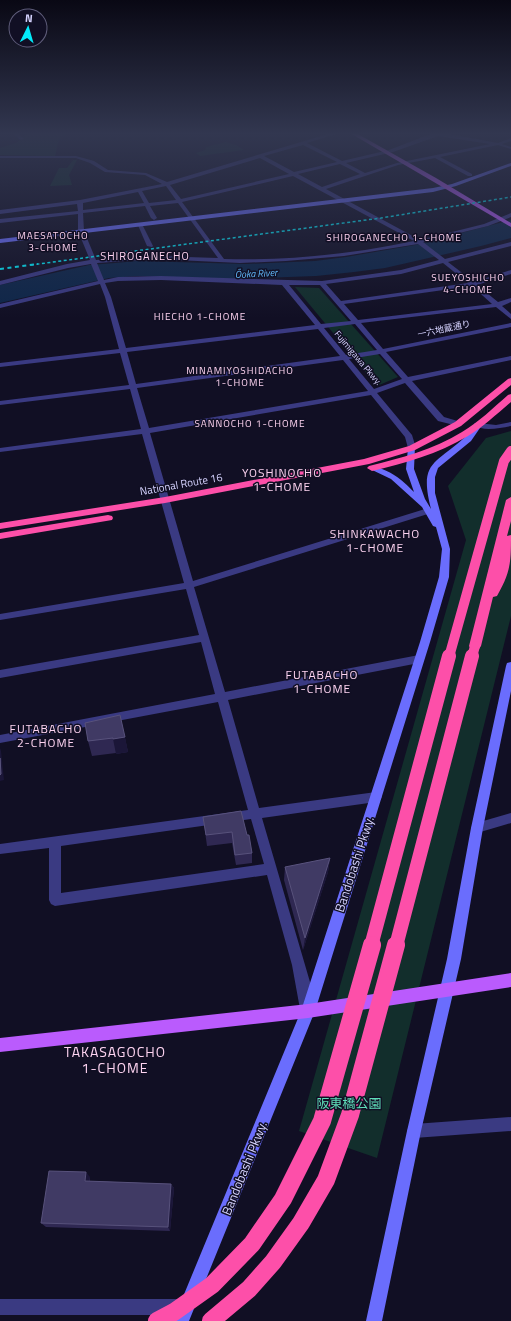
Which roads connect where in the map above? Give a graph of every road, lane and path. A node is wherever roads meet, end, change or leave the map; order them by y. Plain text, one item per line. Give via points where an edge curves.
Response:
1 (116, 195) edge
2 (141, 195) edge
3 (175, 195) edge
4 (206, 195) edge
5 (332, 195) edge
6 (365, 195) edge
7 (460, 195) edge
8 (338, 198) junction
9 (179, 201) junction
10 (80, 202) junction
11 (146, 205) junction
12 (0, 212) edge
13 (81, 212) junction
14 (511, 215) edge
15 (190, 216) junction
16 (154, 218) junction
17 (500, 218) junction
18 (0, 221) edge
19 (139, 224) junction
20 (511, 224) edge
21 (82, 229) junction
22 (0, 237) edge
23 (0, 241) edge
24 (419, 242) junction
25 (511, 244) edge
26 (150, 246) dead end
27 (222, 260) junction
28 (445, 262) junction
29 (94, 263) junction
30 (511, 272) edge
31 (102, 280) junction
32 (0, 283) edge
33 (322, 283) junction
34 (284, 284) junction
35 (473, 284) junction
36 (511, 300) edge
37 (340, 303) junction
38 (497, 304) junction
39 (0, 306) edge
40 (511, 317) edge
41 (356, 322) junction
42 (511, 325) edge
43 (319, 326) junction
44 (123, 350) junction
45 (382, 350) junction
46 (344, 358) junction
47 (511, 358) edge
48 (0, 365) edge
49 (406, 380) junction
50 (511, 381) edge
51 (134, 386) junction
52 (374, 392) junction
53 (511, 397) edge
54 (0, 403) edge
55 (458, 424) junction
56 (511, 424) edge
57 (478, 425) junction
58 (146, 431) junction
59 (412, 448) junction
60 (0, 450) edge
61 (511, 451) edge
62 (412, 458) junction
63 (372, 468) junction
64 (511, 500) edge
65 (166, 504) junction
66 (428, 511) junction
67 (0, 526) edge
68 (0, 536) edge
69 (443, 536) junction
70 (511, 538) edge
71 (189, 585) junction
72 (483, 613) junction
73 (0, 617) edge
74 (204, 638) junction
75 (419, 659) junction
76 (511, 666) edge
77 (0, 674) edge
78 (221, 696) junction
79 (0, 740) edge
80 (376, 797) junction
81 (254, 814) junction
82 (511, 818) edge
83 (477, 828) junction
84 (55, 841) junction
85 (0, 849) edge
86 (271, 869) junction
87 (511, 980) edge
88 (446, 989) junction
89 (308, 1011) junction
90 (0, 1046) edge
91 (511, 1124) edge
92 (414, 1131) junction
93 (0, 1307) edge
94 (184, 1314) edge
95 (157, 1321) edge
96 (211, 1321) edge
97 (374, 1321) edge

1 - 10 street
2 - 11 street
3 - 9 street
4 - 9 street
5 - 8 street
6 - 8 street
7 - 17 main road
8 - 15 street
8 - 24 street
9 - 11 street
9 - 15 street
10 - 12 street
10 - 13 street
11 - 13 street
11 - 16 street
13 - 18 street
13 - 21 street
14 - 17 street
15 - 16 street
15 - 19 street
15 - 27 street
16 - 21 street
17 - 20 main road
17 - 24 street via 488,224
19 - 21 street
19 - 26 street
21 - 22 street
21 - 23 street
21 - 29 street
24 - 27 street via 315,258
24 - 28 street
25 - 28 street
27 - 29 street via 152,257
28 - 33 street via 401,272
28 - 35 street
29 - 31 street
29 - 32 street via 69,266
30 - 35 street
31 - 34 street via 161,278
31 - 39 street
31 - 44 street
33 - 34 street
33 - 37 street, Fujimigawa Pkwy.
34 - 43 street, Fujimigawa Pkwy.
35 - 37 street
35 - 38 street
36 - 38 street
37 - 41 street, Fujimigawa Pkwy.
38 - 40 street
38 - 41 street
41 - 43 street
41 - 45 street, Fujimigawa Pkwy.
42 - 45 street, 一六地蔵通り
43 - 44 street
43 - 46 street, Fujimigawa Pkwy.
44 - 48 street
44 - 51 street
45 - 46 street, 一六地蔵通り
45 - 49 street, Fujimigawa Pkwy.
46 - 51 street, 一六地蔵通り
46 - 52 street, Fujimigawa Pkwy.
47 - 49 street
49 - 52 street
49 - 55 street, Fujimigawa Pkwy. via 442,419
50 - 55 highway, National Route 16
51 - 54 street, 一六地蔵通り
51 - 58 street
52 - 58 street
52 - 59 street, Fujimigawa Pkwy. via 410,438
53 - 57 highway, National Route 16
55 - 59 highway, National Route 16
56 - 57 street via 496,427
57 - 62 highway, National Route 16 via 439,448
57 - 69 street, Bandobashi Pkwy. via 468,438 434,467 431,493
58 - 60 street
58 - 65 street
59 - 62 street
59 - 65 highway, National Route 16 via 366,462
61 - 95 highway, bridge via 499,476 394,869 322,1121 283,1199 252,1244 212,1285
62 - 63 highway, National Route 16
62 - 66 street via 410,469
63 - 65 highway, National Route 16
63 - 66 street via 394,477
64 - 72 highway
65 - 67 highway, National Route 16
65 - 68 highway, National Route 16
65 - 71 street
66 - 69 street
66 - 71 street
69 - 75 street, Bandobashi Pkwy. via 446,549 444,578
70 - 72 highway via 503,574
71 - 73 street
71 - 74 street
72 - 96 highway, bridge via 350,1115 326,1180 301,1223 273,1262 248,1289
74 - 77 street
74 - 78 street
75 - 78 street
75 - 80 street, Bandobashi Pkwy.
76 - 83 street
78 - 79 street
78 - 81 street
80 - 81 street
80 - 89 street, Bandobashi Pkwy.
81 - 84 street
81 - 86 street
82 - 83 street
83 - 88 street via 454,959
84 - 85 street
84 - 86 street via 55,900
86 - 89 street via 304,982
87 - 88 main road
88 - 89 main road
88 - 92 street
89 - 90 main road
89 - 94 street, Bandobashi Pkwy.
91 - 92 street
92 - 97 street
93 - 94 street

